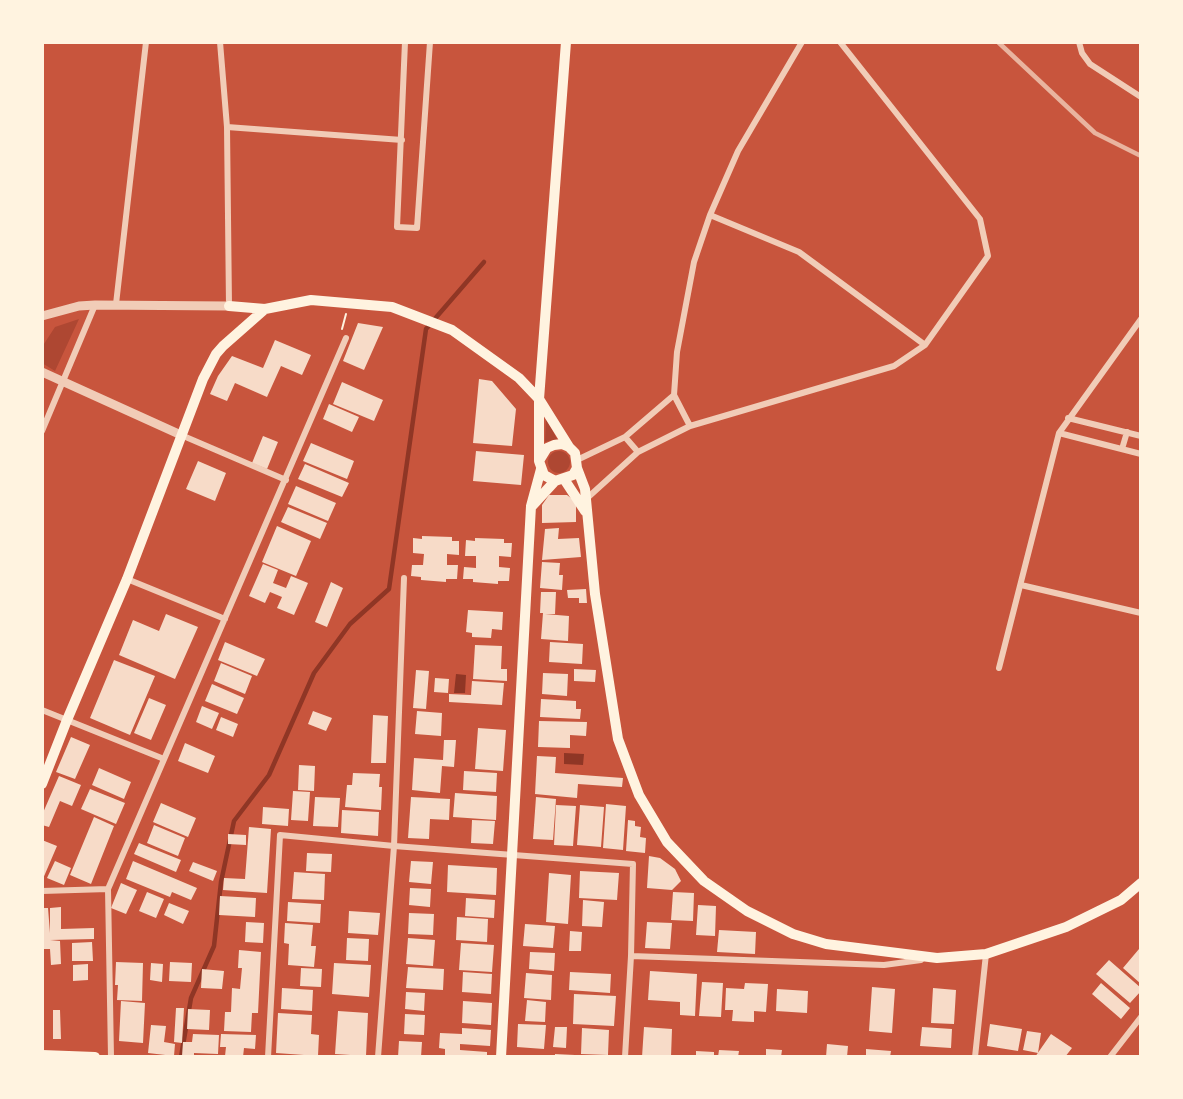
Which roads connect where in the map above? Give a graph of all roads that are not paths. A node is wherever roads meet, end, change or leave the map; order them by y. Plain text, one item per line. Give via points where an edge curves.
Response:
1 (146, 42) edge
2 (220, 42) edge
3 (405, 42) edge
4 (430, 42) edge
5 (566, 42) edge
6 (802, 42) edge
7 (840, 42) edge
8 (1079, 42) edge
9 (1141, 98) edge
10 (227, 127) junction
11 (402, 140) junction
12 (710, 215) junction
13 (116, 304) junction
14 (95, 305) junction
15 (229, 306) junction
16 (265, 309) junction
17 (44, 318) edge
18 (1141, 318) edge
19 (346, 338) road end
20 (925, 345) junction
21 (42, 372) edge
22 (62, 381) junction
23 (674, 395) junction
24 (539, 399) junction
25 (1068, 418) junction
26 (690, 426) junction
27 (42, 431) edge
28 (1127, 432) junction
29 (1059, 433) junction
30 (182, 435) junction
31 (1141, 436) edge
32 (625, 437) junction
33 (569, 447) junction
34 (1122, 449) junction
35 (638, 452) junction
36 (1141, 454) edge
37 (577, 464) junction
38 (540, 465) junction
39 (286, 480) junction
40 (559, 480) junction
41 (584, 505) junction
42 (531, 506) junction
43 (404, 578) dead end
44 (127, 579) junction
45 (1021, 585) junction
46 (1141, 613) edge
47 (225, 619) junction
48 (999, 668) dead end
49 (42, 710) edge
50 (67, 720) junction
51 (164, 759) junction
52 (42, 784) edge
53 (394, 846) junction
54 (512, 855) junction
55 (1141, 883) edge
56 (108, 889) junction
57 (42, 891) edge
58 (986, 954) junction
59 (631, 956) junction
60 (936, 958) junction
61 (1141, 1017) edge
62 (1139, 1024) edge
63 (42, 1055) edge
64 (95, 1057) edge
65 (111, 1057) edge
66 (268, 1057) edge
67 (378, 1057) edge
68 (501, 1057) edge
69 (625, 1057) edge
70 (975, 1057) edge
71 (1110, 1057) edge

1 - 13 street
2 - 10 street
3 - 11 street
4 - 11 street via 417,228 397,227
5 - 24 main road
6 - 12 street via 738,151
7 - 20 street via 980,219 988,256
8 - 9 street via 1090,64
10 - 11 street
10 - 15 street
12 - 20 street via 799,252
12 - 23 street via 694,262 677,352
13 - 14 street
13 - 15 street
14 - 17 street
14 - 22 street
15 - 16 main road
16 - 24 main road via 311,300 392,307 452,330 519,378
16 - 30 main road via 216,354
18 - 25 street
19 - 39 street
20 - 26 street via 894,366
21 - 22 street
22 - 27 street
22 - 30 street
23 - 26 street
23 - 32 street
24 - 33 main road
24 - 38 main road
25 - 28 street
25 - 29 street
26 - 35 street
28 - 31 street
28 - 34 street
29 - 34 street
29 - 45 street
30 - 39 street
30 - 44 main road
32 - 35 street
32 - 37 street
33 - 37 main road
33 - 38 main road via 562,444 547,448
34 - 36 street
35 - 41 street
37 - 40 main road via 573,475
37 - 41 main road via 584,482
38 - 40 main road via 544,475
38 - 42 main road
39 - 47 street
40 - 41 main road
40 - 42 main road
41 - 60 main road via 618,738 639,795 667,842 704,881 747,911 793,934 826,944
42 - 54 main road
43 - 53 street
44 - 47 street
44 - 50 main road
45 - 46 street
45 - 48 street
47 - 51 street
49 - 50 street
50 - 51 street
50 - 52 main road
51 - 56 street
53 - 54 street
53 - 66 street via 280,835
53 - 67 street
54 - 59 street via 633,864
54 - 68 main road
55 - 58 main road via 1121,900 1066,927
56 - 57 street
56 - 65 street
58 - 60 main road
58 - 70 street
59 - 60 street via 884,965
59 - 69 street
61 - 62 street
62 - 71 street
63 - 64 main road

